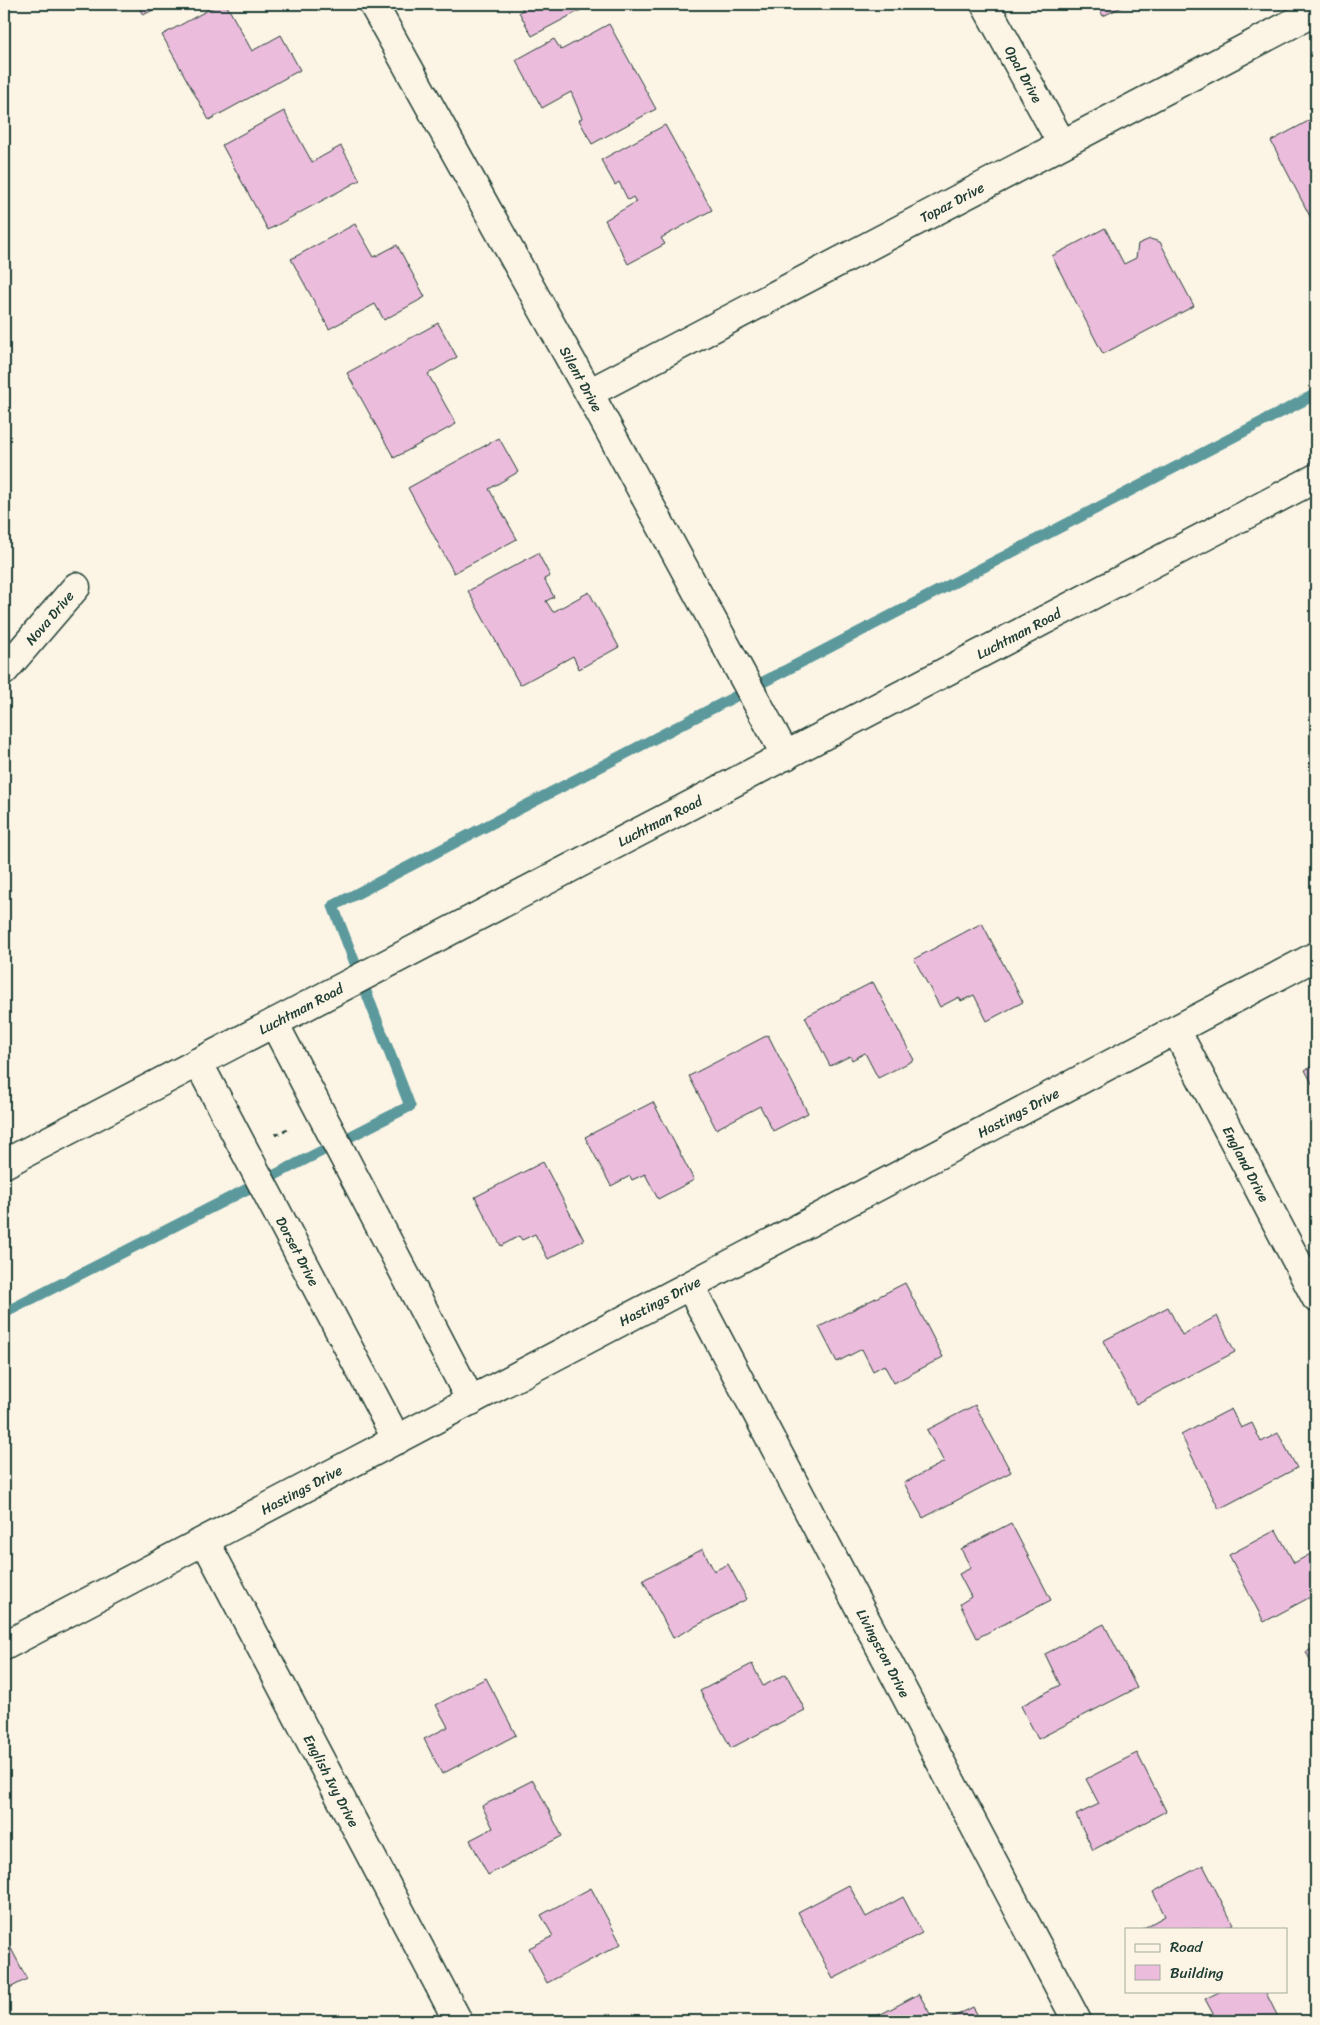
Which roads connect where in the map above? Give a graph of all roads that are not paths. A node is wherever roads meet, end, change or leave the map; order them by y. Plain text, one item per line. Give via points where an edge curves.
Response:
1 (373, 4) edge
2 (985, 4) edge
3 (1316, 11) edge
4 (1062, 144) junction
5 (589, 393) junction
6 (1316, 478) edge
7 (76, 587) dead end
8 (4, 671) edge
9 (786, 756) junction
10 (1316, 956) edge
11 (274, 1023) junction
12 (1176, 1030) junction
13 (198, 1062) junction
14 (4, 1164) edge
15 (690, 1286) junction
16 (1316, 1298) edge
17 (471, 1401) junction
18 (397, 1440) junction
19 (205, 1542) junction
20 (4, 1646) edge
21 (458, 2021) edge
22 (1077, 2021) edge

1 - 5 street, Silent Drive
2 - 4 street, Opal Drive
3 - 4 street, Topaz Drive
4 - 5 street, Topaz Drive
5 - 9 street, Silent Drive
6 - 9 street, Luchtman Road
7 - 8 street, Nova Drive
9 - 11 street, Luchtman Road
10 - 12 street, Hastings Drive
11 - 13 street, Luchtman Road
11 - 17 street
12 - 15 street, Hastings Drive
12 - 16 street, England Drive
13 - 14 street, Luchtman Road
13 - 18 street, Dorset Drive
15 - 17 street, Hastings Drive
15 - 22 street, Livingston Drive
17 - 18 street, Hastings Drive
18 - 19 street, Hastings Drive
19 - 20 street, Hastings Drive
19 - 21 street, English Ivy Drive

